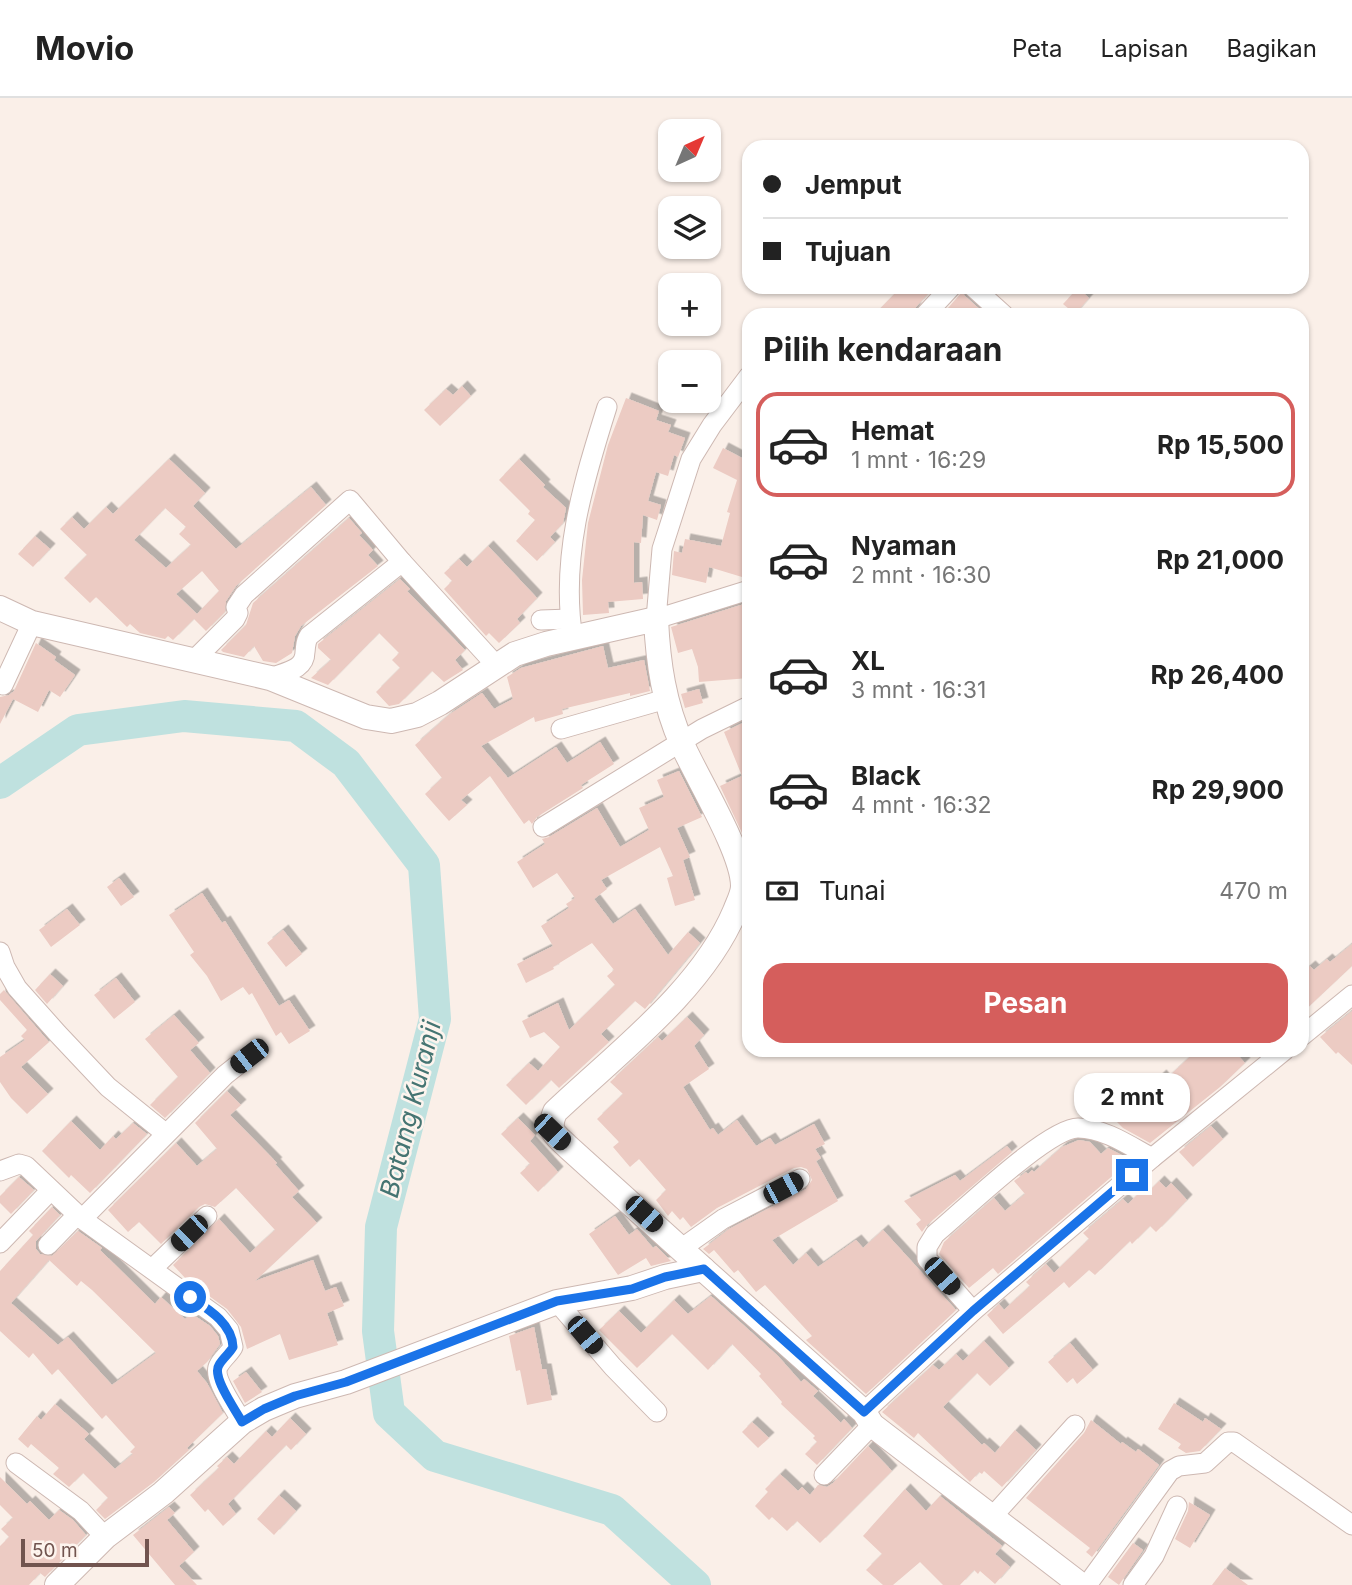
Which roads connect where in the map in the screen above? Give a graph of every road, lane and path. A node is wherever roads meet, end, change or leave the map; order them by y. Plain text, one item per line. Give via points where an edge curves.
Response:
1 (944, 294) edge
2 (982, 294) edge
3 (932, 308) edge
4 (996, 308) edge
5 (742, 385) edge
6 (607, 407) dead end
7 (402, 562) junction
8 (742, 588) edge
9 (0, 608) edge
10 (541, 620) dead end
11 (656, 620) junction
12 (32, 623) junction
13 (571, 629) junction
14 (192, 660) junction
15 (495, 664) junction
16 (271, 678) junction
17 (4, 685) dead end
18 (666, 699) junction
19 (742, 709) edge
20 (561, 729) dead end
21 (681, 742) junction
22 (543, 827) dead end
23 (742, 881) edge
24 (742, 890) edge
25 (0, 952) edge
26 (1352, 995) edge
27 (1309, 1030) edge
28 (249, 1056) dead end
29 (1276, 1057) edge
30 (165, 1133) junction
31 (1152, 1158) junction
32 (0, 1171) edge
33 (800, 1179) dead end
34 (51, 1191) junction
35 (207, 1216) dead end
36 (80, 1217) junction
37 (0, 1243) edge
38 (48, 1245) dead end
39 (682, 1248) junction
40 (152, 1269) junction
41 (704, 1269) junction
42 (557, 1301) junction
43 (973, 1311) junction
44 (657, 1412) dead end
45 (868, 1418) junction
46 (242, 1422) junction
47 (1075, 1425) dead end
48 (16, 1463) dead end
49 (824, 1475) dead end
50 (1177, 1506) dead end
51 (992, 1517) junction
52 (1352, 1525) edge
53 (106, 1537) junction
54 (57, 1585) edge
55 (1081, 1585) edge
56 (1087, 1585) edge
57 (1133, 1585) edge

1 - 3 street
2 - 4 street
5 - 11 street via 691,459 662,549
6 - 13 street via 583,482 568,578
7 - 14 street via 350,500 244,595 235,619
7 - 15 street
7 - 16 street via 309,636 301,666
8 - 11 street
9 - 12 street
10 - 13 street
11 - 13 street
11 - 18 street
12 - 14 street
12 - 17 street
13 - 15 street
14 - 16 street
15 - 16 street via 440,703 391,721 366,717
18 - 20 street
18 - 21 street
19 - 21 street
21 - 22 street
21 - 23 street via 726,835
24 - 39 street via 715,947 681,994 555,1112 550,1124 552,1132
25 - 30 street via 17,989 58,1034 108,1087
26 - 27 street
28 - 30 street
29 - 31 street
30 - 36 street
31 - 43 street
31 - 43 street via 1091,1129 1062,1132 1038,1147 946,1226 926,1251 927,1259
32 - 34 street via 26,1166
33 - 39 street via 723,1219
34 - 36 street
34 - 37 street
35 - 40 street
36 - 38 street
36 - 40 street
39 - 41 street
40 - 46 street via 211,1311 229,1330 233,1347 216,1372
41 - 42 street via 632,1289
41 - 45 street
42 - 44 street
42 - 46 street via 346,1382 295,1396
43 - 45 street
45 - 49 street
45 - 51 street
46 - 53 street
47 - 51 street
48 - 53 street via 81,1511
50 - 57 street via 1154,1556
51 - 55 street
52 - 56 street via 1228,1442 1205,1463 1170,1471
53 - 54 street

